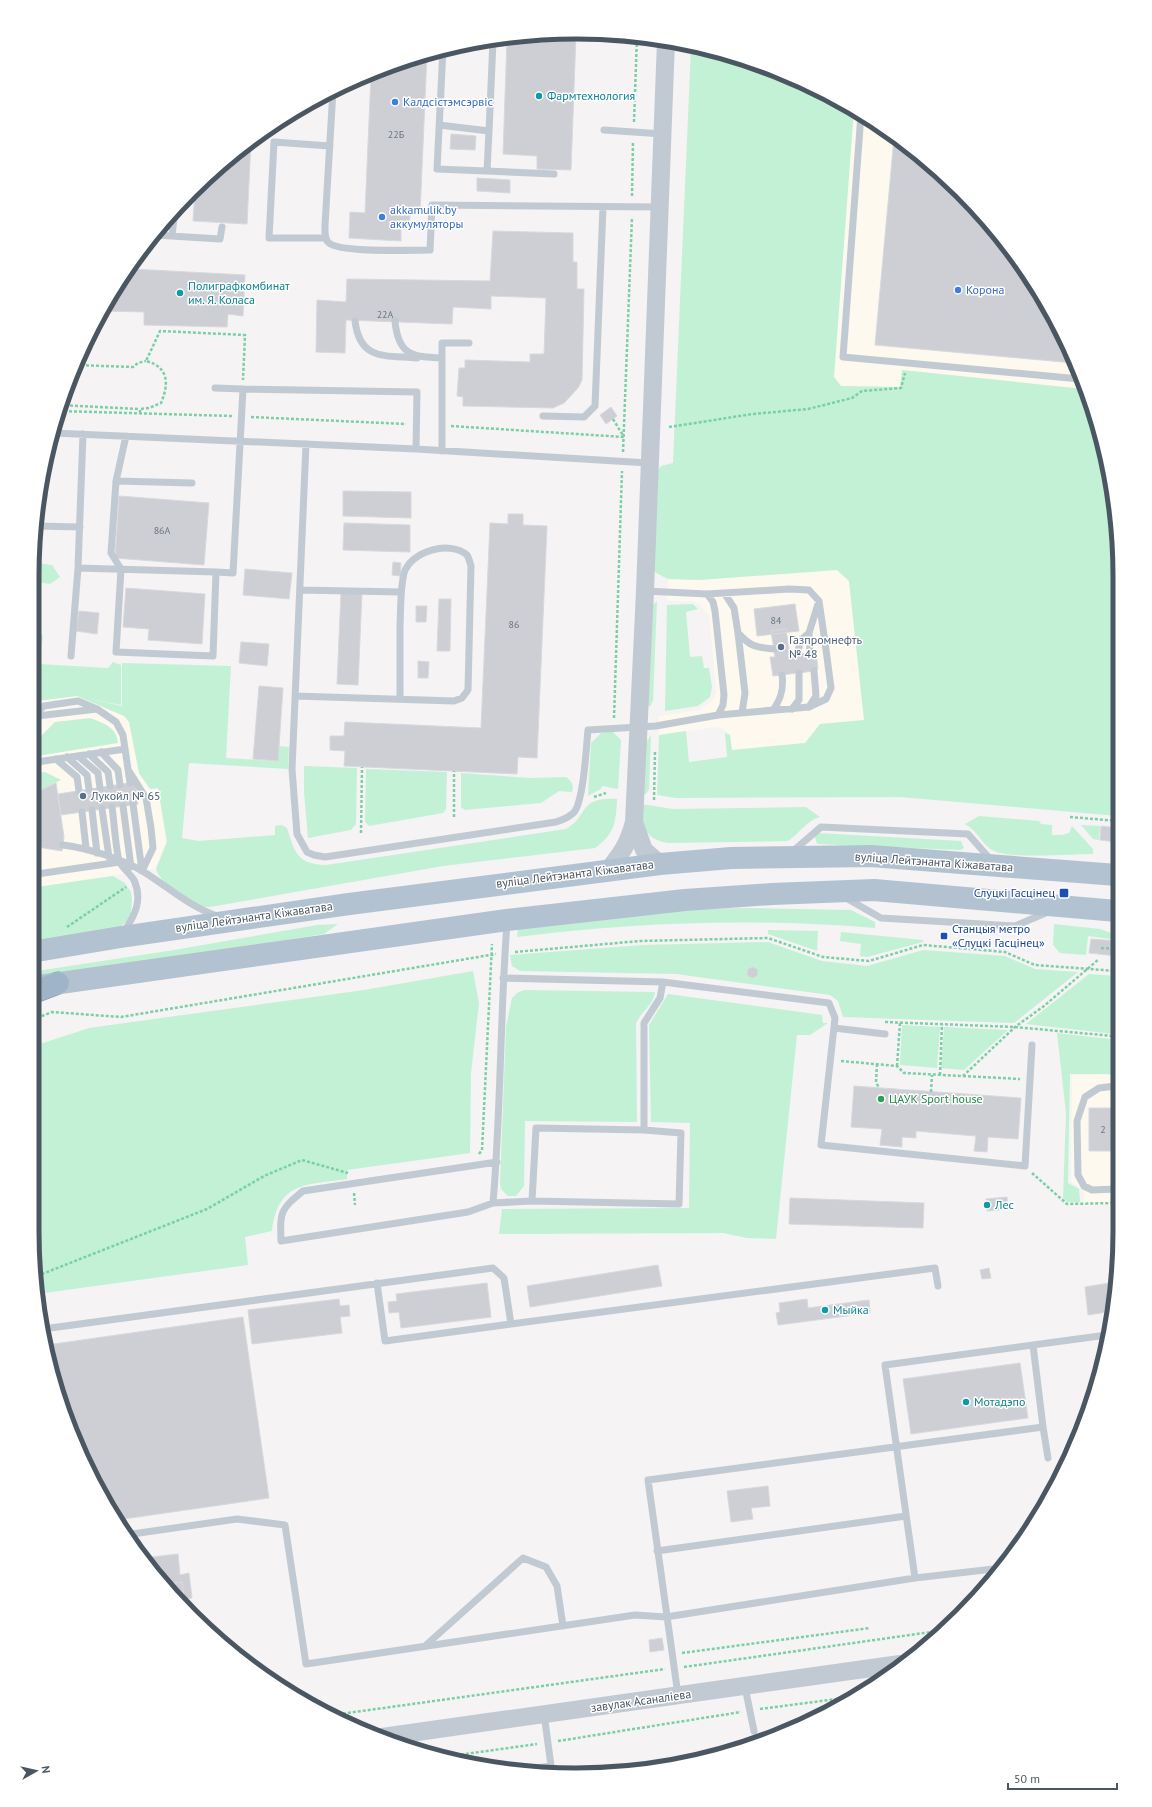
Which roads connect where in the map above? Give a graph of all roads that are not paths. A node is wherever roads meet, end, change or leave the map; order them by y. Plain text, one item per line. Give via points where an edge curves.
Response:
1 (493, 46) edge
2 (666, 47) edge
3 (443, 56) edge
4 (333, 97) edge
5 (860, 121) edge
6 (439, 125) junction
7 (604, 130) dead end
8 (489, 131) junction
9 (663, 134) junction
10 (330, 146) junction
11 (487, 171) junction
12 (554, 174) dead end
13 (603, 207) junction
14 (660, 207) junction
15 (174, 220) edge
16 (222, 227) dead end
17 (161, 235) edge
18 (172, 236) junction
19 (326, 238) junction
20 (355, 321) dead end
21 (395, 321) dead end
22 (469, 343) dead end
23 (417, 358) junction
24 (442, 358) junction
25 (1075, 379) edge
26 (215, 388) dead end
27 (243, 388) junction
28 (543, 416) dead end
29 (58, 433) edge
30 (83, 434) junction
31 (126, 436) junction
32 (241, 442) junction
33 (306, 444) junction
34 (416, 449) junction
35 (442, 451) junction
36 (650, 463) junction
37 (116, 481) junction
38 (192, 483) dead end
39 (42, 526) edge
40 (80, 527) junction
41 (78, 568) junction
42 (121, 569) junction
43 (216, 572) junction
44 (300, 590) junction
45 (645, 591) junction
46 (401, 592) junction
47 (707, 594) junction
48 (725, 594) junction
49 (818, 601) junction
50 (738, 633) junction
51 (809, 633) junction
52 (774, 649) dead end
53 (810, 653) dead end
54 (797, 654) dead end
55 (71, 656) dead end
56 (814, 671) dead end
57 (799, 673) dead end
58 (782, 675) dead end
59 (295, 696) junction
60 (400, 698) junction
61 (809, 707) junction
62 (97, 709) junction
63 (792, 709) junction
64 (39, 710) edge
65 (773, 710) junction
66 (742, 713) junction
67 (718, 715) junction
68 (39, 716) edge
69 (638, 727) junction
70 (125, 749) junction
71 (101, 752) junction
72 (89, 754) junction
73 (78, 756) junction
74 (67, 757) junction
75 (56, 759) junction
76 (39, 762) edge
77 (128, 768) junction
78 (130, 783) dead end
79 (120, 785) dead end
80 (110, 786) dead end
81 (100, 788) dead end
82 (89, 789) dead end
83 (79, 791) dead end
84 (133, 804) dead end
85 (123, 806) dead end
86 (112, 808) dead end
87 (102, 809) dead end
88 (92, 810) dead end
89 (82, 812) dead end
90 (634, 822) junction
91 (63, 845) dead end
92 (86, 848) junction
93 (97, 853) junction
94 (109, 857) junction
95 (785, 858) junction
96 (120, 862) junction
97 (660, 864) junction
98 (996, 866) junction
99 (131, 867) junction
100 (608, 870) junction
101 (142, 871) junction
102 (39, 874) edge
103 (1113, 875) edge
104 (1113, 911) edge
105 (507, 920) junction
106 (232, 921) junction
107 (121, 936) junction
108 (39, 951) edge
109 (503, 978) junction
110 (663, 982) junction
111 (58, 983) junction
112 (39, 986) edge
113 (39, 990) edge
114 (834, 1028) junction
115 (885, 1034) dead end
116 (1032, 1045) dead end
117 (1113, 1086) edge
118 (644, 1130) junction
119 (497, 1162) junction
120 (1113, 1189) edge
121 (532, 1201) junction
122 (493, 1203) junction
123 (377, 1283) junction
124 (938, 1286) dead end
125 (511, 1324) junction
126 (48, 1328) edge
127 (1103, 1336) edge
128 (1033, 1345) junction
129 (1043, 1427) junction
130 (896, 1448) junction
131 (1048, 1458) dead end
132 (906, 1516) junction
133 (134, 1535) edge
134 (657, 1551) junction
135 (993, 1569) edge
136 (915, 1578) junction
137 (666, 1617) junction
138 (563, 1626) junction
139 (424, 1646) junction
140 (891, 1665) edge
141 (745, 1686) junction
142 (678, 1696) junction
143 (544, 1714) junction
144 (754, 1731) dead end
145 (392, 1736) edge
146 (552, 1767) edge

1 - 8 lane
2 - 9 street
3 - 6 lane
4 - 10 lane
5 - 25 lane via 843,357
6 - 8 lane
6 - 11 lane via 437,169
7 - 9 lane
8 - 11 lane
9 - 14 street
10 - 19 lane
10 - 19 lane via 274,142 269,238
11 - 12 lane
13 - 14 lane
13 - 19 lane via 432,205 430,250 340,247 329,244
13 - 28 lane via 595,406 584,417
14 - 36 street
15 - 18 lane
16 - 18 lane via 220,239
17 - 18 lane
20 - 23 lane via 360,343 367,350 376,354
21 - 23 lane via 400,342
22 - 24 lane via 442,343
23 - 24 lane
24 - 35 lane
26 - 27 lane
27 - 32 lane
27 - 34 lane via 417,392
29 - 30 lane
30 - 31 lane
30 - 40 lane
31 - 32 lane
31 - 37 lane
32 - 33 lane
32 - 43 lane via 233,573
33 - 34 lane
33 - 44 lane
34 - 35 lane
35 - 36 lane
36 - 45 street
37 - 38 lane
37 - 42 lane via 111,553
39 - 40 lane
40 - 41 lane
41 - 42 lane
41 - 55 lane
42 - 43 lane
42 - 43 lane via 116,652 213,656
44 - 46 lane
44 - 59 lane
45 - 47 lane
45 - 69 street
46 - 60 lane
46 - 60 lane via 405,571 415,558 427,551 459,550 468,556 471,566 468,690 462,698 454,701
47 - 48 lane
47 - 67 lane via 713,602 715,611 724,695
48 - 49 lane via 809,590
48 - 50 lane via 734,608
49 - 51 lane
49 - 61 lane via 831,688 826,699
50 - 52 lane via 748,644 758,648
50 - 66 lane via 745,693
51 - 53 lane
51 - 54 lane via 802,640
56 - 61 lane via 816,696
57 - 63 lane via 799,700
58 - 65 lane via 781,700
59 - 60 lane
59 - 69 lane via 292,769 297,834 307,852 325,857 556,822 570,816 579,798 588,730
61 - 63 lane
62 - 64 lane via 78,701 44,706
62 - 68 lane
62 - 70 lane via 116,722 123,735
63 - 65 lane
65 - 66 lane
66 - 67 lane
67 - 69 lane
69 - 90 street
70 - 71 lane
70 - 77 lane
71 - 72 lane
71 - 79 lane via 118,770
72 - 73 lane
72 - 80 lane via 108,772
73 - 74 lane
73 - 81 lane via 98,773
74 - 75 lane
74 - 82 lane via 88,775
75 - 76 lane
75 - 83 lane via 77,777
77 - 78 lane
77 - 101 lane via 146,798 152,828 153,848
84 - 101 lane
85 - 99 lane
86 - 96 lane
87 - 94 lane
88 - 93 lane
89 - 92 lane
90 - 97 street via 644,850
90 - 100 street via 624,852
91 - 92 lane
92 - 93 lane
93 - 94 lane
94 - 96 lane
95 - 97 main road, вуліца Лейтэнанта Кіжаватава via 731,858
95 - 98 main road, вуліца Лейтэнанта Кіжаватава via 871,856
95 - 98 lane via 821,827 968,834
96 - 99 lane
96 - 102 lane
96 - 107 lane via 133,880 138,906
97 - 100 main road, вуліца Лейтэнанта Кіжаватава
98 - 103 main road, вуліца Лейтэнанта Кіжаватава
99 - 101 lane
100 - 106 main road, вуліца Лейтэнанта Кіжаватава
101 - 106 lane via 200,910
104 - 105 main road via 874,890 678,900
105 - 109 lane
105 - 111 main road
106 - 107 main road, вуліца Лейтэнанта Кіжаватава
107 - 108 main road, вуліца Лейтэнанта Кіжаватава
109 - 110 lane
109 - 119 lane
110 - 114 lane via 829,1003 835,1018
110 - 118 lane via 660,998 644,1023
111 - 112 main road
111 - 113 highway
114 - 115 lane
114 - 116 lane via 821,1145 1025,1166
117 - 120 lane via 1099,1088 1085,1096 1077,1121 1078,1175 1084,1186 1092,1190
118 - 121 lane via 536,1128
118 - 121 lane via 681,1133 679,1204
119 - 122 lane
119 - 122 lane via 303,1191 285,1206 280,1221 281,1241 468,1212
121 - 122 lane
123 - 125 lane via 493,1268 504,1278
123 - 125 lane via 385,1342
123 - 126 lane
124 - 125 lane via 935,1268
127 - 128 lane
128 - 129 lane
128 - 130 lane via 885,1365
129 - 130 lane
129 - 131 lane
130 - 132 lane
130 - 134 lane via 648,1480
132 - 134 lane
132 - 136 lane
133 - 139 lane via 237,1519 285,1525 306,1664
134 - 137 lane
135 - 136 lane
136 - 137 lane
137 - 138 lane via 635,1615
137 - 142 lane
138 - 139 lane
138 - 139 lane via 557,1586 546,1568 523,1558
140 - 141 street, завулак Асаналіева
141 - 142 street, завулак Асаналіева
141 - 144 lane
142 - 143 street, завулак Асаналіева
143 - 145 street, завулак Асаналіева
143 - 146 lane

